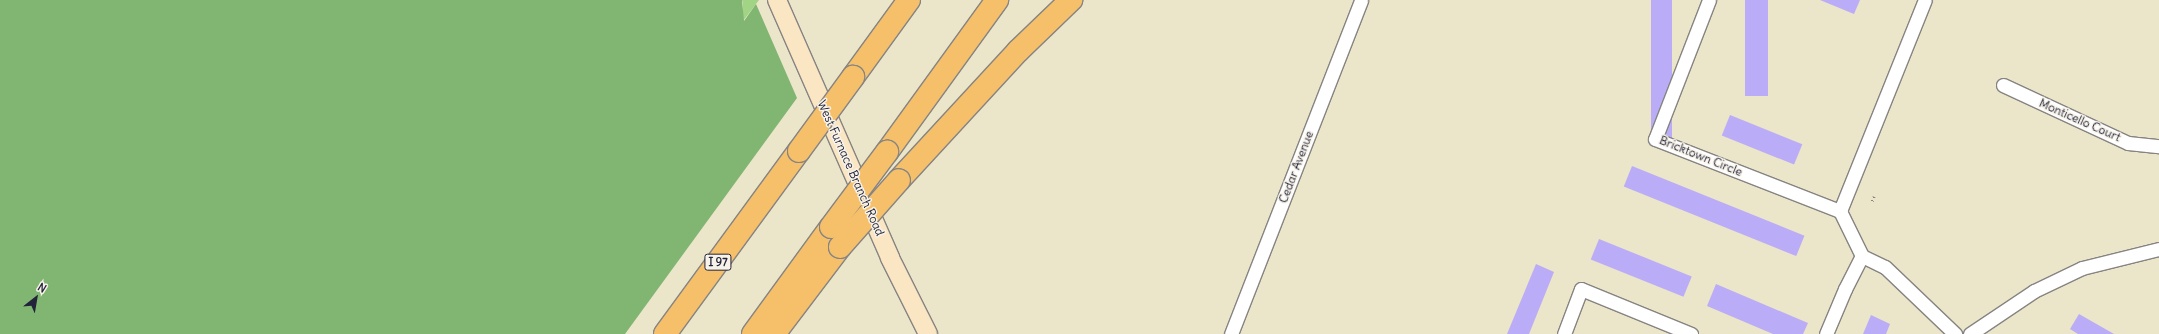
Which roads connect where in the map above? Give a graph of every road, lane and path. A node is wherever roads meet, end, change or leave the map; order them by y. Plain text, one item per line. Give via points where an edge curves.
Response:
1 (777, 0) edge
2 (909, 0) edge
3 (997, 0) edge
4 (1071, 0) edge
5 (1361, 0) edge
6 (1709, 0) edge
7 (1925, 0) edge
8 (2003, 85) dead end
9 (2159, 146) edge
10 (1874, 196) dead end
11 (1872, 201) dead end
12 (1840, 211) junction
13 (2159, 249) edge
14 (1862, 256) junction
15 (1975, 333) edge
16 (665, 334) edge
17 (753, 334) edge
18 (774, 334) edge
19 (928, 334) edge
20 (1231, 334) edge
21 (1564, 334) edge
22 (1691, 334) edge
23 (1826, 334) edge
24 (1955, 334) edge

1 - 19 main road, West Furnace Branch Road via 890,258
2 - 16 highway, I 97, bridge
3 - 17 highway, bridge
4 - 18 highway, bridge via 1018,51 898,180 840,247
5 - 20 street, Cedar Avenue
6 - 12 street, Bricktown Circle via 1655,139
7 - 12 street
8 - 9 street, Monticello Court via 2128,143
10 - 11 path
12 - 14 street
13 - 15 street via 2082,268 2034,290
14 - 23 street via 1844,289
14 - 24 street via 1885,267
21 - 22 street via 1581,289

